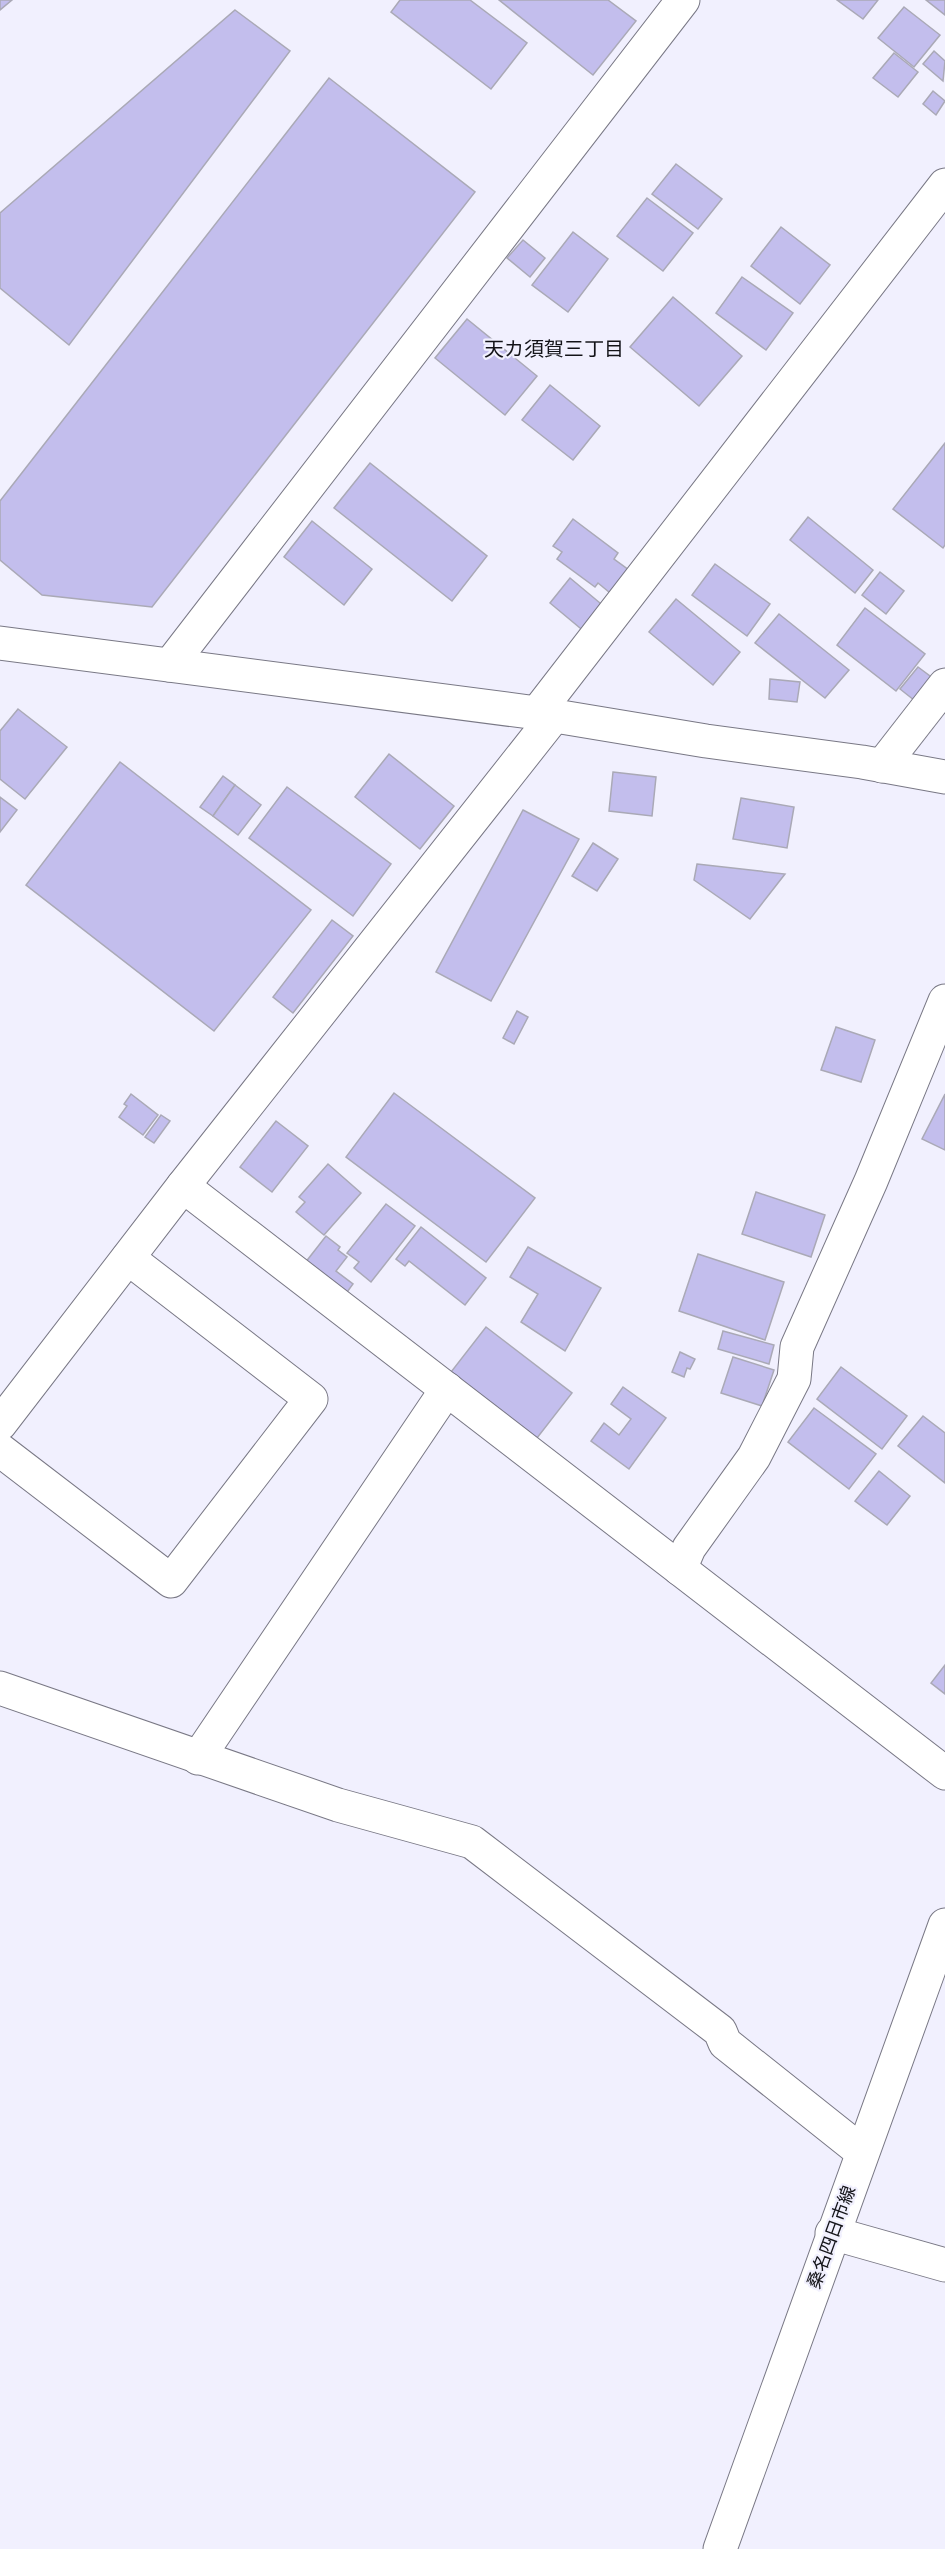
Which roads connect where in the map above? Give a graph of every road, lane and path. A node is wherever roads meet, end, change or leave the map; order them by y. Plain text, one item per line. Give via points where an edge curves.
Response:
1 (683, 0) edge
2 (945, 185) edge
3 (0, 644) edge
4 (170, 664) junction
5 (945, 685) edge
6 (545, 714) junction
7 (882, 766) junction
8 (945, 777) edge
9 (945, 1001) edge
10 (183, 1186) junction
11 (128, 1258) junction
12 (447, 1389) junction
13 (0, 1424) edge
14 (0, 1450) edge
15 (680, 1569) junction
16 (0, 1688) edge
17 (198, 1758) junction
18 (945, 1773) edge
19 (945, 1925) edge
20 (862, 2152) junction
21 (832, 2233) junction
22 (945, 2265) edge
23 (720, 2549) edge

1 - 4 street
2 - 6 street
3 - 4 street
4 - 6 street
5 - 7 street
6 - 7 street
6 - 10 street
7 - 8 street
9 - 15 street via 797,1347 794,1379 754,1457 689,1548
10 - 11 street
10 - 12 street
11 - 13 street
11 - 14 street via 311,1399 171,1581
12 - 15 street
12 - 17 street
15 - 18 street
16 - 17 street
17 - 20 street via 338,1805 472,1842 720,2031 725,2043
19 - 20 street, 桑名四日市線
20 - 21 street, 桑名四日市線
21 - 22 street
21 - 23 street, 桑名四日市線

